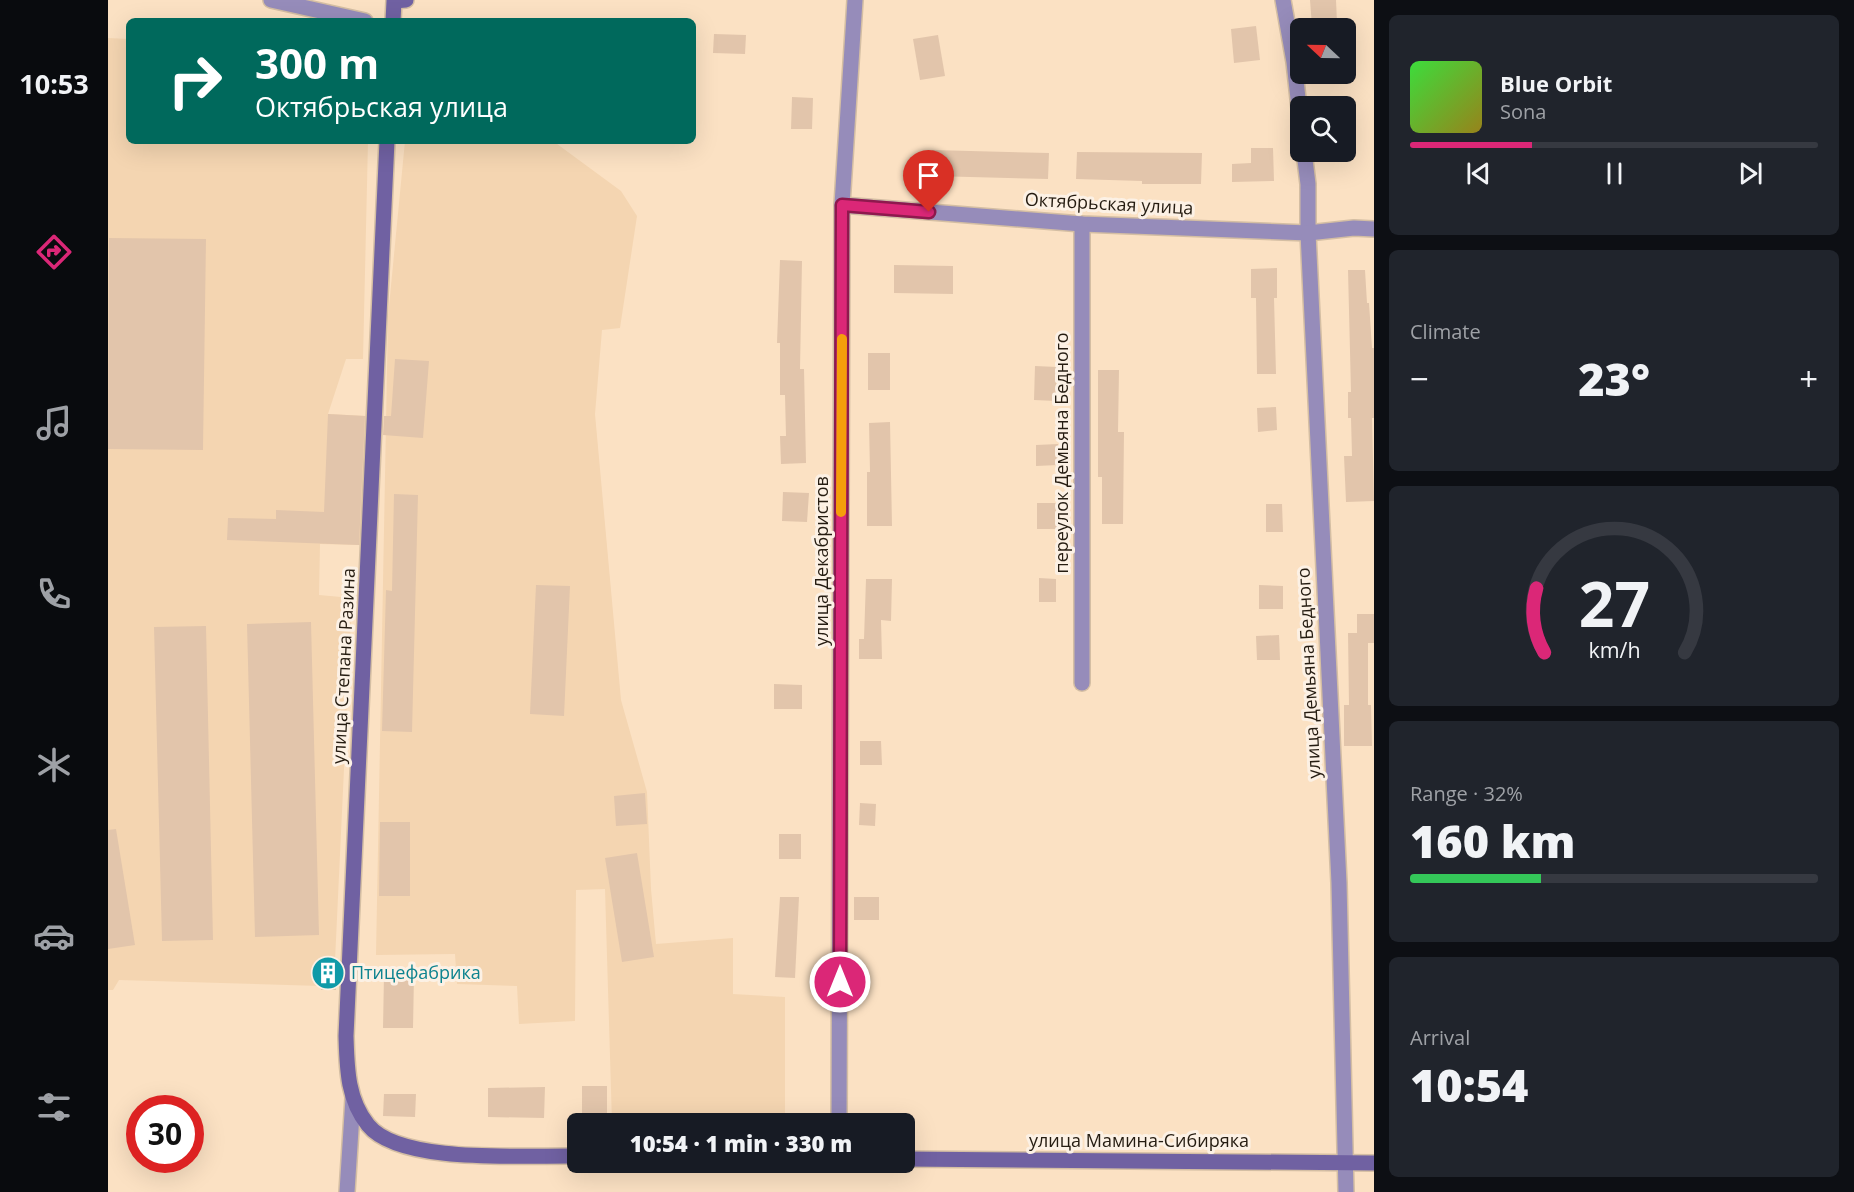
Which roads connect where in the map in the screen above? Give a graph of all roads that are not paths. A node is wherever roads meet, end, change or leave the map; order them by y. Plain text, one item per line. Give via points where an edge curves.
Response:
1 (270, 0) edge
2 (398, 0) edge
3 (855, 0) edge
4 (1283, 0) edge
5 (351, 18) edge
6 (394, 18) edge
7 (1298, 96) edge
8 (387, 144) edge
9 (1305, 162) edge
10 (842, 205) junction
11 (1082, 224) junction
12 (1374, 229) edge
13 (1308, 233) junction
14 (1082, 682) dead end
15 (353, 1098) junction
16 (840, 1113) edge
17 (567, 1156) edge
18 (915, 1159) edge
19 (1347, 1162) junction
20 (1374, 1163) edge
21 (347, 1192) edge
22 (1346, 1192) edge

1 - 5 street
2 - 6 street
3 - 10 street, улица Декабристов
4 - 7 street
8 - 15 street, улица Степана Разина via 346,1036
9 - 13 street, улица Демьяна Бедного
10 - 11 street, Октябрьская улица
10 - 16 street, улица Декабристов
11 - 13 street, Октябрьская улица
11 - 14 street, переулок Демьяна Бедного
12 - 13 street, Октябрьская улица
13 - 19 street, улица Демьяна Бедного via 1339,883
15 - 17 street via 374,1131 410,1149 447,1154
15 - 21 street, улица Степана Разина
18 - 19 street, улица Мамина-Сибиряка
19 - 20 street, улица Мамина-Сибиряка
19 - 22 street, улица Демьяна Бедного

